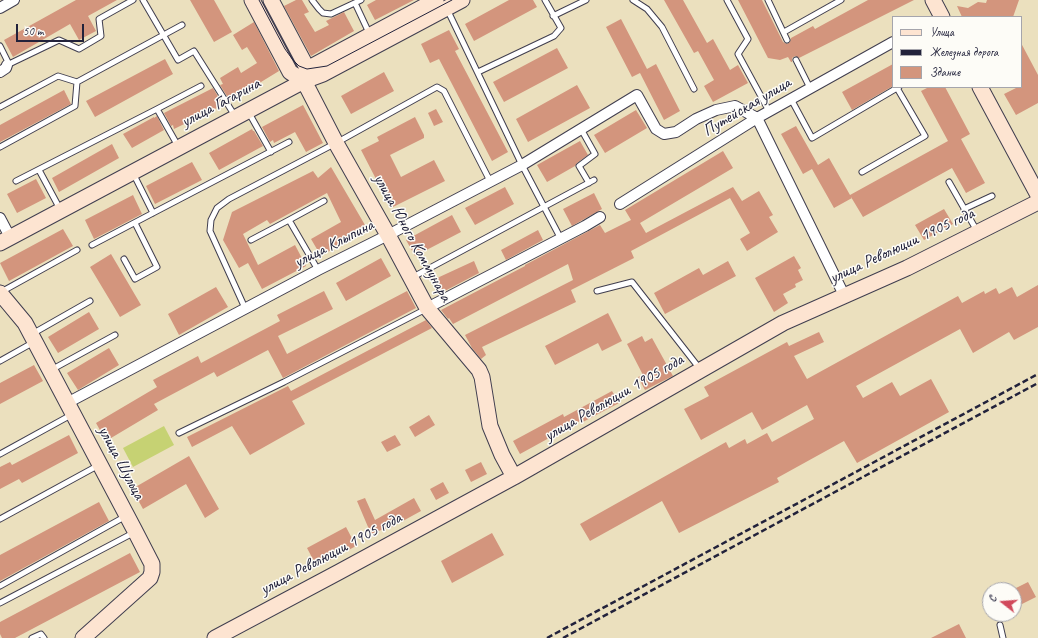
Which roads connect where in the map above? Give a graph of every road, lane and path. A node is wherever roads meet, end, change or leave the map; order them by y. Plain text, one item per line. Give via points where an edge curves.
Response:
1 (14, 0) edge
2 (133, 0) edge
3 (143, 0) edge
4 (252, 0) edge
5 (270, 0) edge
6 (312, 0) edge
7 (361, 0) edge
8 (462, 0) edge
9 (545, 0) edge
10 (586, 0) edge
11 (633, 0) edge
12 (727, 0) edge
13 (768, 0) edge
14 (841, 0) edge
15 (933, 0) edge
16 (355, 3) junction
17 (433, 3) edge
18 (0, 8) edge
19 (553, 16) junction
20 (940, 16) edge
21 (182, 25) dead end
22 (784, 32) junction
23 (163, 35) junction
24 (370, 35) junction
25 (788, 40) dead end
26 (892, 43) edge
27 (0, 46) edge
28 (796, 60) dead end
29 (4, 68) edge
30 (478, 72) junction
31 (306, 75) junction
32 (77, 82) junction
33 (202, 86) dead end
34 (810, 88) junction
35 (898, 88) edge
36 (981, 88) edge
37 (694, 89) dead end
38 (791, 99) junction
39 (0, 107) edge
40 (157, 109) junction
41 (769, 111) junction
42 (243, 112) junction
43 (757, 118) junction
44 (581, 129) junction
45 (289, 142) dead end
46 (336, 143) junction
47 (0, 147) edge
48 (178, 147) junction
49 (271, 152) junction
50 (522, 165) junction
51 (39, 170) junction
52 (132, 172) junction
53 (862, 172) dead end
54 (16, 181) dead end
55 (490, 181) junction
56 (949, 182) dead end
57 (1038, 195) edge
58 (992, 196) dead end
59 (324, 201) dead end
60 (1038, 202) edge
61 (620, 204) dead end
62 (544, 207) junction
63 (964, 209) junction
64 (61, 210) junction
65 (154, 213) junction
66 (600, 217) dead end
67 (0, 218) edge
68 (289, 220) junction
69 (135, 223) junction
70 (977, 232) junction
71 (388, 234) junction
72 (561, 239) junction
73 (5, 240) edge
74 (251, 240) dead end
75 (92, 245) dead end
76 (77, 250) dead end
77 (124, 259) dead end
78 (318, 270) junction
79 (411, 278) junction
80 (597, 291) dead end
81 (0, 293) edge
82 (844, 295) junction
83 (90, 301) dead end
84 (245, 308) junction
85 (427, 308) junction
86 (115, 335) dead end
87 (33, 338) junction
88 (0, 361) edge
89 (50, 370) junction
90 (701, 370) junction
91 (70, 408) junction
92 (179, 433) dead end
93 (0, 454) edge
94 (100, 465) junction
95 (514, 476) junction
96 (127, 516) junction
97 (0, 519) edge
98 (136, 532) junction
99 (0, 586) edge
100 (0, 603) edge
101 (1000, 625) dead end
102 (32, 638) edge
103 (44, 638) edge
104 (83, 638) edge
105 (215, 638) edge
106 (1003, 638) edge

1 - 18 street
2 - 29 lane via 98,19 101,36 79,49 59,40
3 - 23 lane
4 - 31 street, улица Юного Коммунара via 290,72
5 - 31 street, улица Юного Коммунара
6 - 16 lane via 322,13 331,14
7 - 16 lane
8 - 17 street, улица Гагарина
9 - 19 lane
10 - 19 lane
11 - 37 lane via 646,9 662,27
12 - 41 lane via 748,39 738,54
13 - 22 lane
14 - 22 lane
15 - 20 street
16 - 24 lane
17 - 24 street, улица Гагарина
17 - 30 lane
17 - 31 street, улица Гагарина via 323,74
19 - 30 lane via 560,28 554,36
21 - 23 lane
22 - 25 lane
23 - 32 lane
23 - 42 lane via 178,60 194,51
24 - 31 street, улица Гагарина
26 - 34 street, Путейская улица
27 - 29 lane via 8,62
28 - 34 lane
30 - 50 lane
31 - 42 street, улица Гагарина
31 - 46 street, улица Юного Коммунара
32 - 39 lane via 58,76
32 - 47 lane via 75,106
33 - 40 lane
34 - 38 street, Путейская улица
35 - 38 lane via 812,138
35 - 53 lane via 925,136
36 - 57 street
38 - 41 street, Путейская улица
40 - 48 lane
40 - 51 lane
41 - 43 street, Путейская улица
42 - 48 street, улица Гагарина
42 - 49 lane
43 - 44 street, улица Клыпина via 735,106 716,110 676,132 664,134 656,129 637,95
43 - 61 street, Путейская улица
43 - 82 street
44 - 50 street, улица Клыпина
44 - 62 lane via 595,154 579,166 591,182
45 - 49 lane
46 - 55 lane via 437,87 444,91
46 - 71 street, улица Юного Коммунара
46 - 84 lane via 229,199 217,208 211,220 210,231
48 - 52 street, улица Гагарина
49 - 65 lane
50 - 55 street, улица Клыпина
50 - 62 lane
51 - 54 lane
51 - 64 lane
52 - 64 street, улица Гагарина
52 - 65 lane
55 - 71 street, улица Клыпина
56 - 63 lane
58 - 63 lane
59 - 68 lane
60 - 70 street, улица Революции 1905 года
62 - 72 lane
62 - 79 lane
63 - 70 lane
64 - 73 street, улица Гагарина
65 - 69 lane
66 - 72 street
67 - 73 street
68 - 74 lane
68 - 78 lane
69 - 75 lane
69 - 77 lane via 157,267 135,279
70 - 82 street, улица Революции 1905 года via 907,268
71 - 78 street, улица Клыпина
71 - 79 street, улица Юного Коммунара
72 - 85 street
76 - 81 lane
78 - 84 street, улица Клыпина
79 - 85 street, улица Юного Коммунара
80 - 90 lane via 632,282
81 - 87 street, улица Шульца
82 - 90 street, улица Революции 1905 года via 783,323
83 - 87 lane
84 - 91 street, улица Клыпина
85 - 92 lane
85 - 95 street, улица Юного Коммунара via 479,370 490,426
86 - 89 lane
87 - 88 lane
87 - 89 street, улица Шульца
89 - 91 street, улица Шульца
90 - 95 street, улица Революции 1905 года
91 - 93 lane
91 - 94 street, улица Шульца
94 - 96 street, улица Шульца
94 - 97 lane
95 - 105 street, улица Революции 1905 года
96 - 98 street, улица Шульца
96 - 99 lane
98 - 100 lane
98 - 104 street, улица Шульца via 152,564 150,578
101 - 106 lane
102 - 103 lane via 41,634

